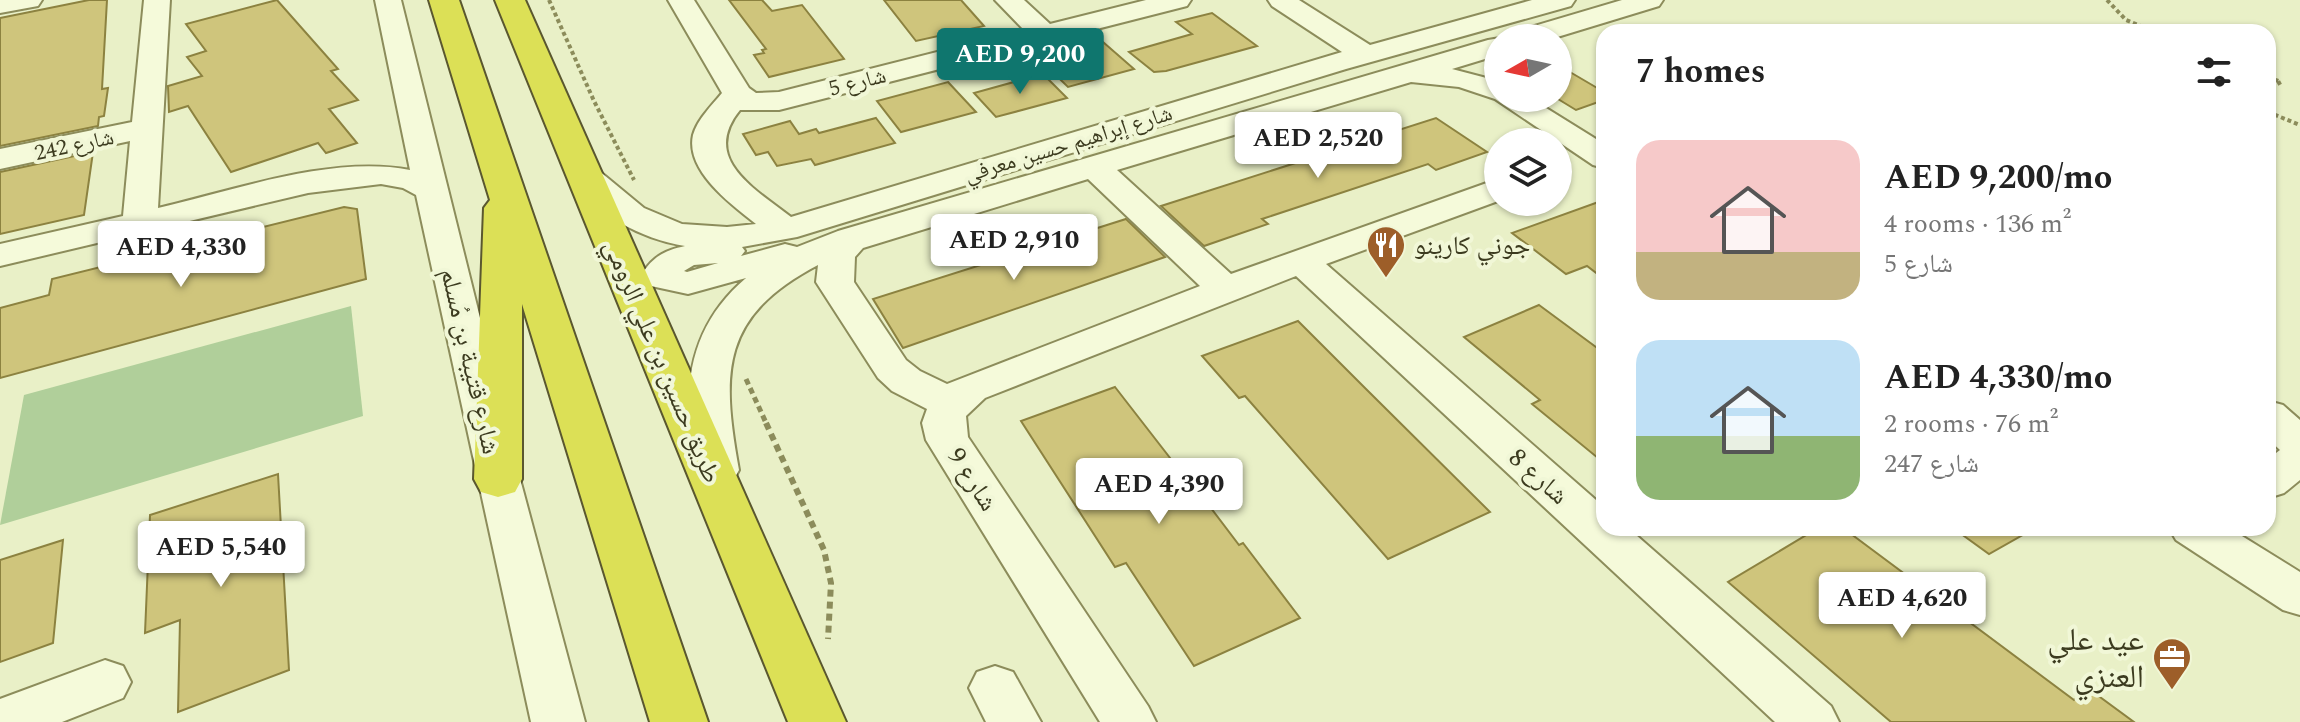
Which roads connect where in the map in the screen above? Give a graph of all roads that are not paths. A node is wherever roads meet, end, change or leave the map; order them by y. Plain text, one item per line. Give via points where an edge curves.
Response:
1 (29, 0) edge
2 (157, 0) edge
3 (388, 0) edge
4 (444, 0) edge
5 (510, 0) edge
6 (681, 0) edge
7 (1008, 0) edge
8 (1178, 0) edge
9 (1281, 0) edge
10 (1562, 0) edge
11 (1650, 0) edge
12 (0, 5) edge
13 (1570, 24) edge
14 (1044, 34) junction
15 (1572, 35) edge
16 (1596, 40) edge
17 (1484, 50) edge
18 (1484, 53) edge
19 (1366, 55) junction
20 (1405, 76) junction
21 (1484, 79) edge
22 (1484, 86) edge
23 (737, 94) junction
24 (1531, 112) edge
25 (147, 128) junction
26 (1596, 152) edge
27 (1596, 156) edge
28 (0, 159) edge
29 (1572, 162) edge
30 (991, 166) junction
31 (1093, 166) junction
32 (504, 177) junction
33 (586, 177) junction
34 (431, 190) junction
35 (1484, 194) edge
36 (140, 222) junction
37 (785, 230) junction
38 (835, 244) junction
39 (0, 255) edge
40 (1302, 262) junction
41 (1225, 289) junction
42 (950, 403) junction
43 (2276, 422) edge
44 (2300, 444) edge
45 (2300, 457) edge
46 (2276, 476) edge
47 (498, 479) junction
48 (724, 509) junction
49 (1596, 527) edge
50 (1606, 536) edge
51 (2209, 536) edge
52 (2300, 596) edge
53 (105, 682) dead end
54 (2, 722) edge
55 (558, 722) edge
56 (679, 722) edge
57 (817, 722) edge
58 (1129, 722) edge
59 (1812, 722) edge

1 - 12 street
2 - 25 street, شارع 242
3 - 34 street, شارع قتيبة بن مُسلم
4 - 32 highway
5 - 33 highway, طريق حسين بن علي الرومي
6 - 23 street
7 - 14 street
8 - 14 street, شارع 5
9 - 19 street
10 - 19 street, شارع إبراهيم حسين معرفي
11 - 13 street
14 - 23 street, شارع 5 via 779,101 750,103
15 - 16 street
17 - 20 street, شارع إبراهيم حسين معرفي
18 - 21 street via 1477,58
19 - 30 street, شارع إبراهيم حسين معرفي
20 - 22 street via 1463,79
20 - 31 street, شارع إبراهيم حسين معرفي
23 - 37 street via 708,139 713,163
24 - 26 street
25 - 28 street, شارع 242
25 - 36 street, شارع 242
27 - 29 street
30 - 37 street, شارع إبراهيم حسين معرفي
30 - 38 street via 921,202 801,238 679,258 662,271 669,281 688,283
31 - 38 street, شارع إبراهيم حسين معرفي
31 - 41 street
32 - 47 highway
32 - 56 highway
33 - 37 street, شارع إبراهيم حسين معرفي via 610,202 651,227 687,236 731,238
33 - 48 highway, طريق حسين بن علي الرومي
34 - 36 street via 397,176 364,174
34 - 47 street, شارع قتيبة بن مُسلم
35 - 40 street
36 - 39 street
38 - 42 street via 835,282 892,369
38 - 48 street, شارع إبراهيم حسين معرفي via 769,277 722,325 708,389
40 - 41 street
40 - 49 street, شارع 8
41 - 42 street via 971,388
42 - 58 street, شارع 9 via 943,419 947,440
43 - 44 street
45 - 46 street
47 - 55 street, شارع قتيبة بن مُسلم
48 - 57 highway, طريق حسين بن علي الرومي
50 - 59 street, شارع 8
51 - 52 street
53 - 54 street

